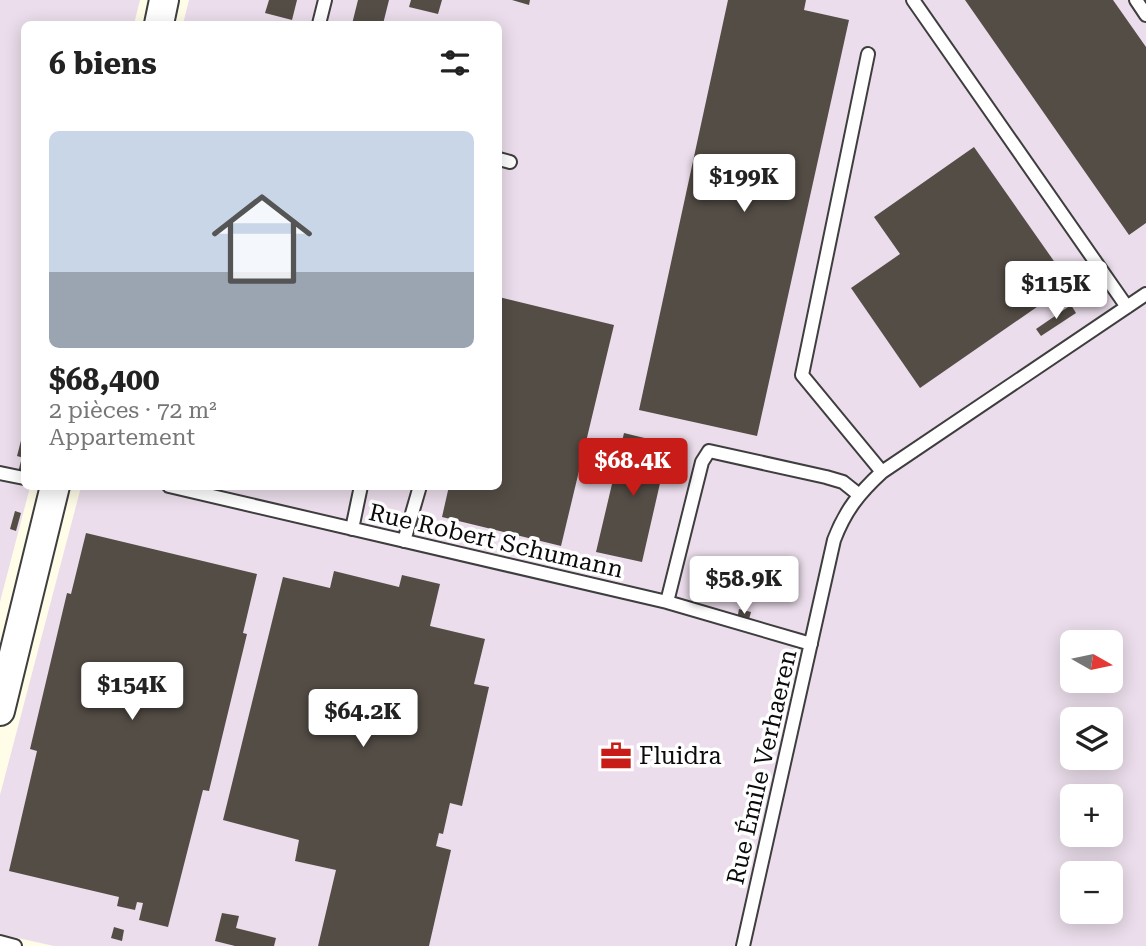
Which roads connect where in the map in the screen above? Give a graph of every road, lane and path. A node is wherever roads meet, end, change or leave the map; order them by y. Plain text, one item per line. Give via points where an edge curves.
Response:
1 (164, 0) edge
2 (325, 0) edge
3 (912, 0) edge
4 (1136, 0) edge
5 (1146, 15) edge
6 (160, 21) edge
7 (320, 21) edge
8 (868, 54) dead end
9 (1146, 295) edge
10 (1127, 307) junction
11 (882, 472) junction
12 (0, 473) edge
13 (21, 477) edge
14 (54, 490) edge
15 (186, 490) edge
16 (360, 490) edge
17 (419, 490) edge
18 (858, 494) junction
19 (352, 529) junction
20 (404, 541) junction
21 (667, 602) junction
22 (811, 644) junction
23 (0, 711) edge
24 (0, 942) edge
25 (15, 946) edge
26 (743, 946) edge

1 - 6 street
2 - 7 lane
3 - 10 lane
4 - 5 lane
8 - 11 lane via 802,375
9 - 10 lane, Rue Émile Verhaeren
10 - 11 lane, Rue Émile Verhaeren
11 - 18 lane, Rue Émile Verhaeren
12 - 13 lane
14 - 23 street
15 - 19 lane, Rue Robert Schumann
16 - 19 lane
17 - 20 lane
18 - 21 lane via 843,482 826,477 709,451 702,462
18 - 22 lane, Rue Émile Verhaeren via 834,540
19 - 20 lane, Rue Robert Schumann
20 - 21 lane, Rue Robert Schumann
21 - 22 lane, Rue Robert Schumann
22 - 26 lane, Rue Émile Verhaeren
24 - 25 lane

